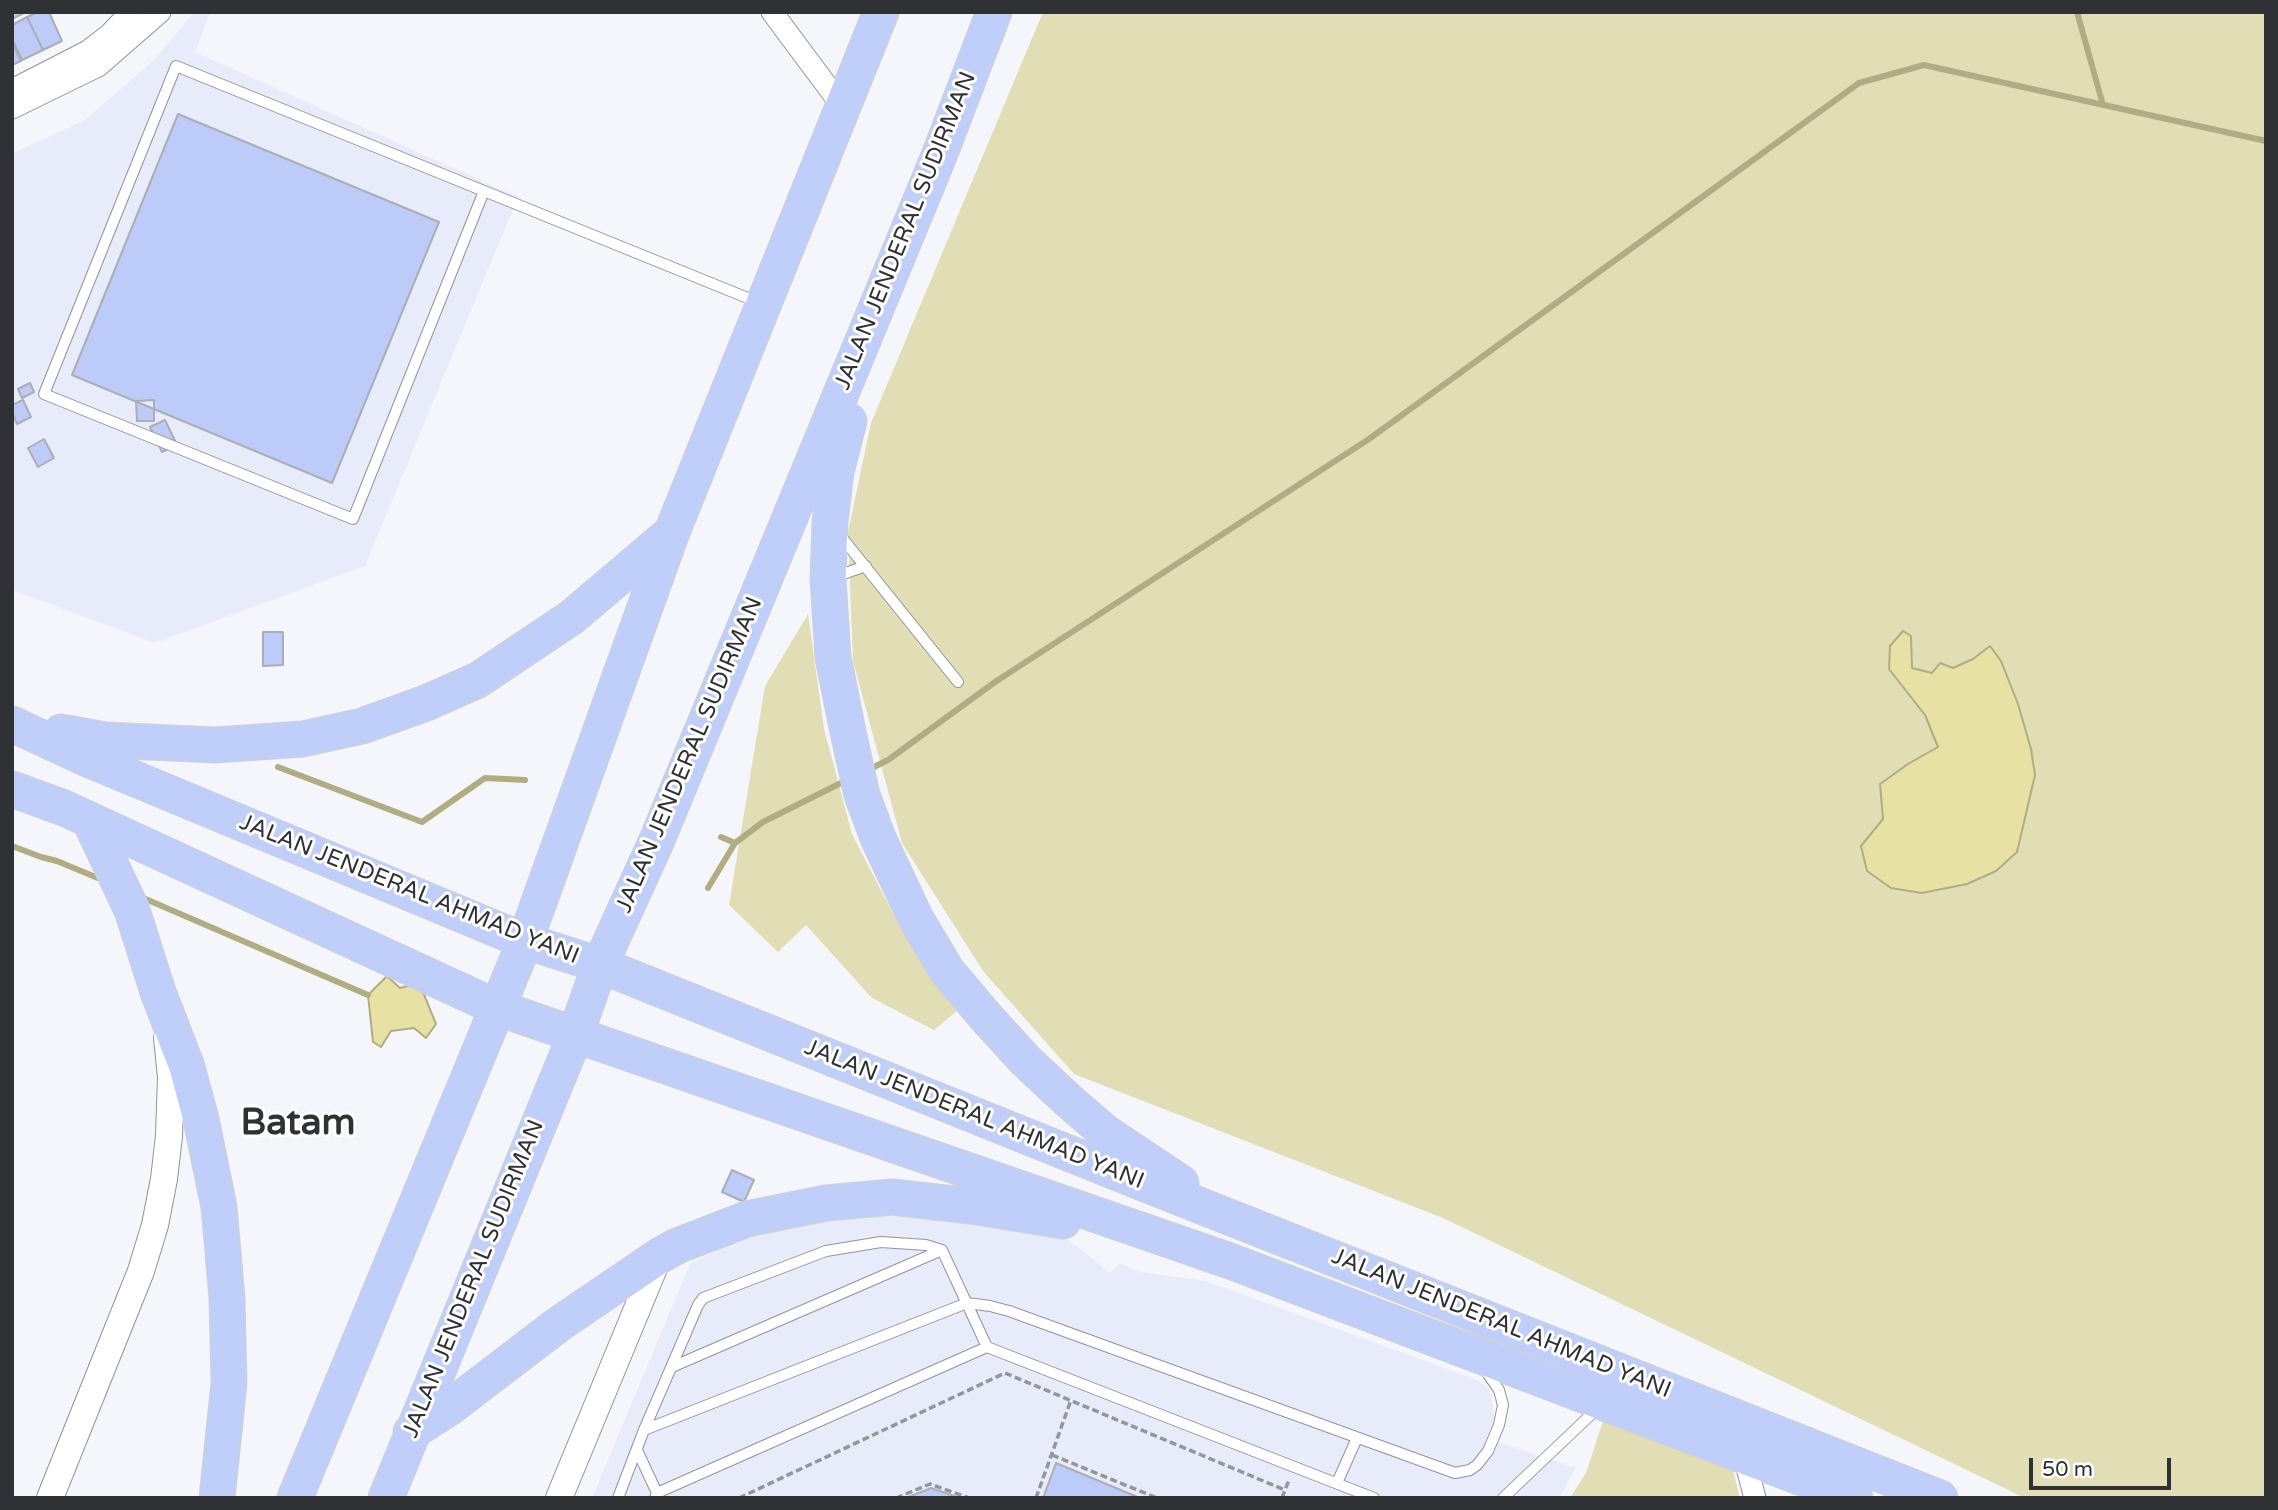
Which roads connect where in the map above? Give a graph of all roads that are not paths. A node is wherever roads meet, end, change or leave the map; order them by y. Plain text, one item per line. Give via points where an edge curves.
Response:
1 (131, 12) edge
2 (159, 12) edge
3 (772, 12) edge
4 (881, 12) edge
5 (994, 12) edge
6 (12, 90) edge
7 (842, 106) junction
8 (12, 108) edge
9 (939, 156) junction
10 (484, 191) junction
11 (763, 304) junction
12 (830, 522) junction
13 (672, 532) junction
14 (866, 566) junction
15 (828, 579) junction
16 (958, 682) dead end
17 (12, 724) edge
18 (85, 758) junction
19 (12, 789) edge
20 (77, 814) junction
21 (525, 941) junction
22 (600, 965) junction
23 (158, 992) junction
24 (498, 1008) junction
25 (575, 1036) junction
26 (1236, 1219) junction
27 (942, 1250) junction
28 (659, 1256) junction
29 (1230, 1261) junction
30 (1388, 1279) junction
31 (967, 1303) junction
32 (1375, 1317) junction
33 (987, 1347) junction
34 (1474, 1354) junction
35 (672, 1367) junction
36 (1603, 1403) junction
37 (644, 1430) junction
38 (411, 1432) junction
39 (1357, 1438) junction
40 (637, 1450) junction
41 (1744, 1456) junction
42 (1337, 1483) junction
43 (656, 1495) edge
44 (50, 1498) edge
45 (217, 1498) edge
46 (295, 1498) edge
47 (386, 1498) edge
48 (559, 1498) edge
49 (618, 1498) edge
50 (1374, 1498) edge
51 (1503, 1498) edge
52 (1755, 1498) edge
53 (1855, 1498) edge
54 (1940, 1498) edge

1 - 6 street via 88,51
2 - 8 street via 98,66
3 - 7 street
4 - 7 highway
5 - 9 highway, JALAN JENDERAL SUDIRMAN
7 - 11 highway
9 - 12 highway via 855,397 836,472
9 - 22 highway, JALAN JENDERAL SUDIRMAN via 657,840
10 - 10 lane via 176,66 44,394 353,519
10 - 11 lane
11 - 13 highway
12 - 14 lane
12 - 15 highway
13 - 17 highway via 572,617 478,680 362,726 303,739 215,745 105,740
13 - 21 highway
14 - 15 lane
14 - 16 lane
15 - 26 highway via 834,657 862,795 916,919 947,971 1026,1060 1107,1133
17 - 18 highway, JALAN JENDERAL AHMAD YANI
18 - 20 highway
18 - 21 highway, JALAN JENDERAL AHMAD YANI
19 - 20 highway, JALAN JENDERAL AHMAD YANI
20 - 23 highway via 126,895
20 - 24 highway, JALAN JENDERAL AHMAD YANI
21 - 22 highway, JALAN JENDERAL AHMAD YANI
21 - 24 highway
22 - 25 highway, JALAN JENDERAL SUDIRMAN
22 - 26 highway, JALAN JENDERAL AHMAD YANI
23 - 44 street via 171,1077 169,1136 157,1213 141,1270
23 - 45 highway via 187,1067 219,1207 229,1383
24 - 25 highway, JALAN JENDERAL AHMAD YANI
24 - 46 highway
25 - 29 highway, JALAN JENDERAL AHMAD YANI
25 - 38 highway, JALAN JENDERAL SUDIRMAN
26 - 30 highway, JALAN JENDERAL AHMAD YANI
27 - 31 lane
27 - 35 lane
27 - 35 lane via 881,1242 826,1251 703,1298
28 - 29 highway via 747,1219 826,1203 892,1197 1063,1221
28 - 38 highway
28 - 48 street
29 - 32 highway, JALAN JENDERAL AHMAD YANI
30 - 32 highway
30 - 54 highway, JALAN JENDERAL AHMAD YANI
31 - 33 lane
31 - 37 lane
31 - 39 lane via 1009,1311
32 - 34 highway, JALAN JENDERAL AHMAD YANI
33 - 42 lane
33 - 43 lane
34 - 36 highway, JALAN JENDERAL AHMAD YANI
34 - 39 lane via 1499,1390 1503,1405 1497,1434 1477,1465 1464,1472 1446,1471
35 - 37 lane
36 - 41 highway, JALAN JENDERAL AHMAD YANI
36 - 51 lane
37 - 40 lane
38 - 47 highway, JALAN JENDERAL SUDIRMAN
39 - 42 lane
40 - 43 lane
40 - 49 lane
41 - 52 street
41 - 53 highway, JALAN JENDERAL AHMAD YANI
42 - 50 lane

